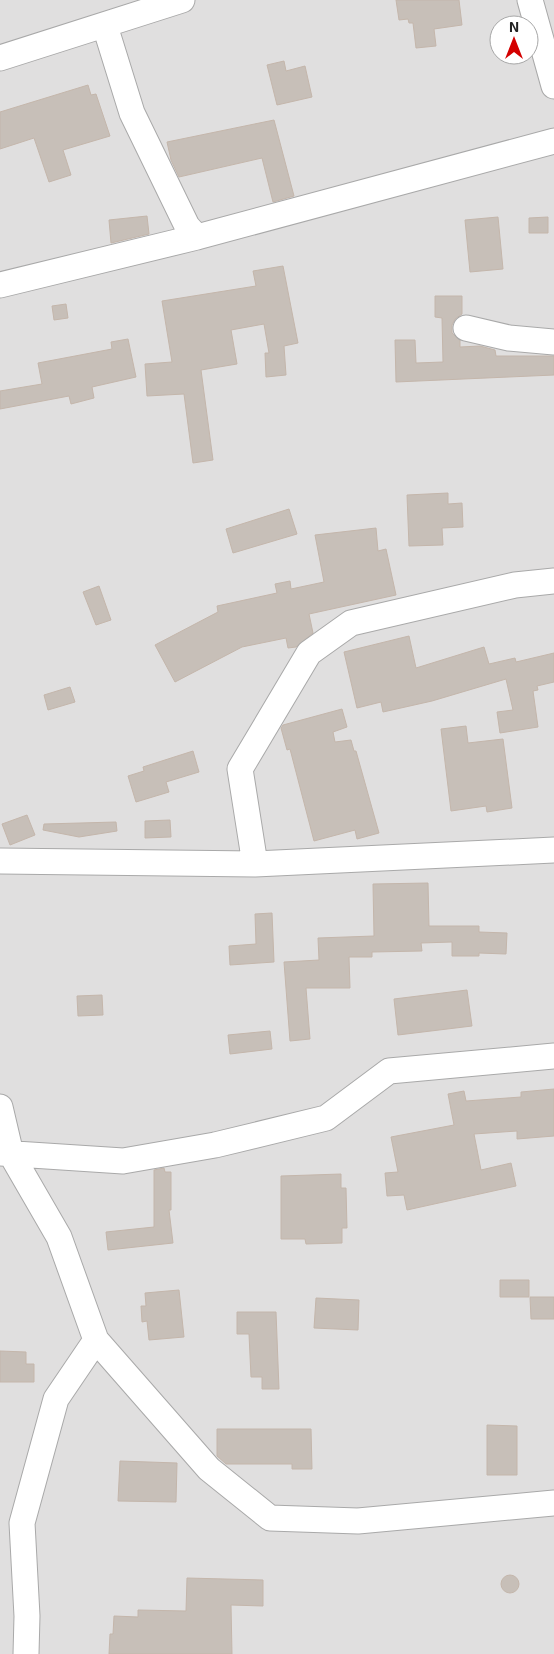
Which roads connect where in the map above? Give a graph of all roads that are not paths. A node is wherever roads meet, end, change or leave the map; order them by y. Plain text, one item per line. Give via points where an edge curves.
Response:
1 (182, 0) edge
2 (530, 0) edge
3 (105, 26) junction
4 (0, 58) edge
5 (554, 86) edge
6 (554, 141) edge
7 (197, 237) junction
8 (0, 285) edge
9 (466, 328) dead end
10 (554, 342) edge
11 (554, 581) edge
12 (554, 850) edge
13 (0, 861) edge
14 (255, 864) junction
15 (554, 1056) edge
16 (0, 1106) edge
17 (6, 1154) edge
18 (96, 1340) junction
19 (554, 1503) edge
20 (26, 1654) edge

1 - 3 street
2 - 5 street
3 - 4 street
3 - 7 street via 132,113 187,226
6 - 7 street
7 - 8 street
9 - 10 street via 509,338
11 - 14 street via 515,584 351,623 310,653 240,769
12 - 14 street
13 - 14 street
15 - 17 street via 389,1071 326,1118 215,1145 123,1160
16 - 17 street
17 - 18 street via 59,1237
18 - 19 street via 209,1469 270,1518 358,1521
18 - 20 street via 56,1399 22,1523

